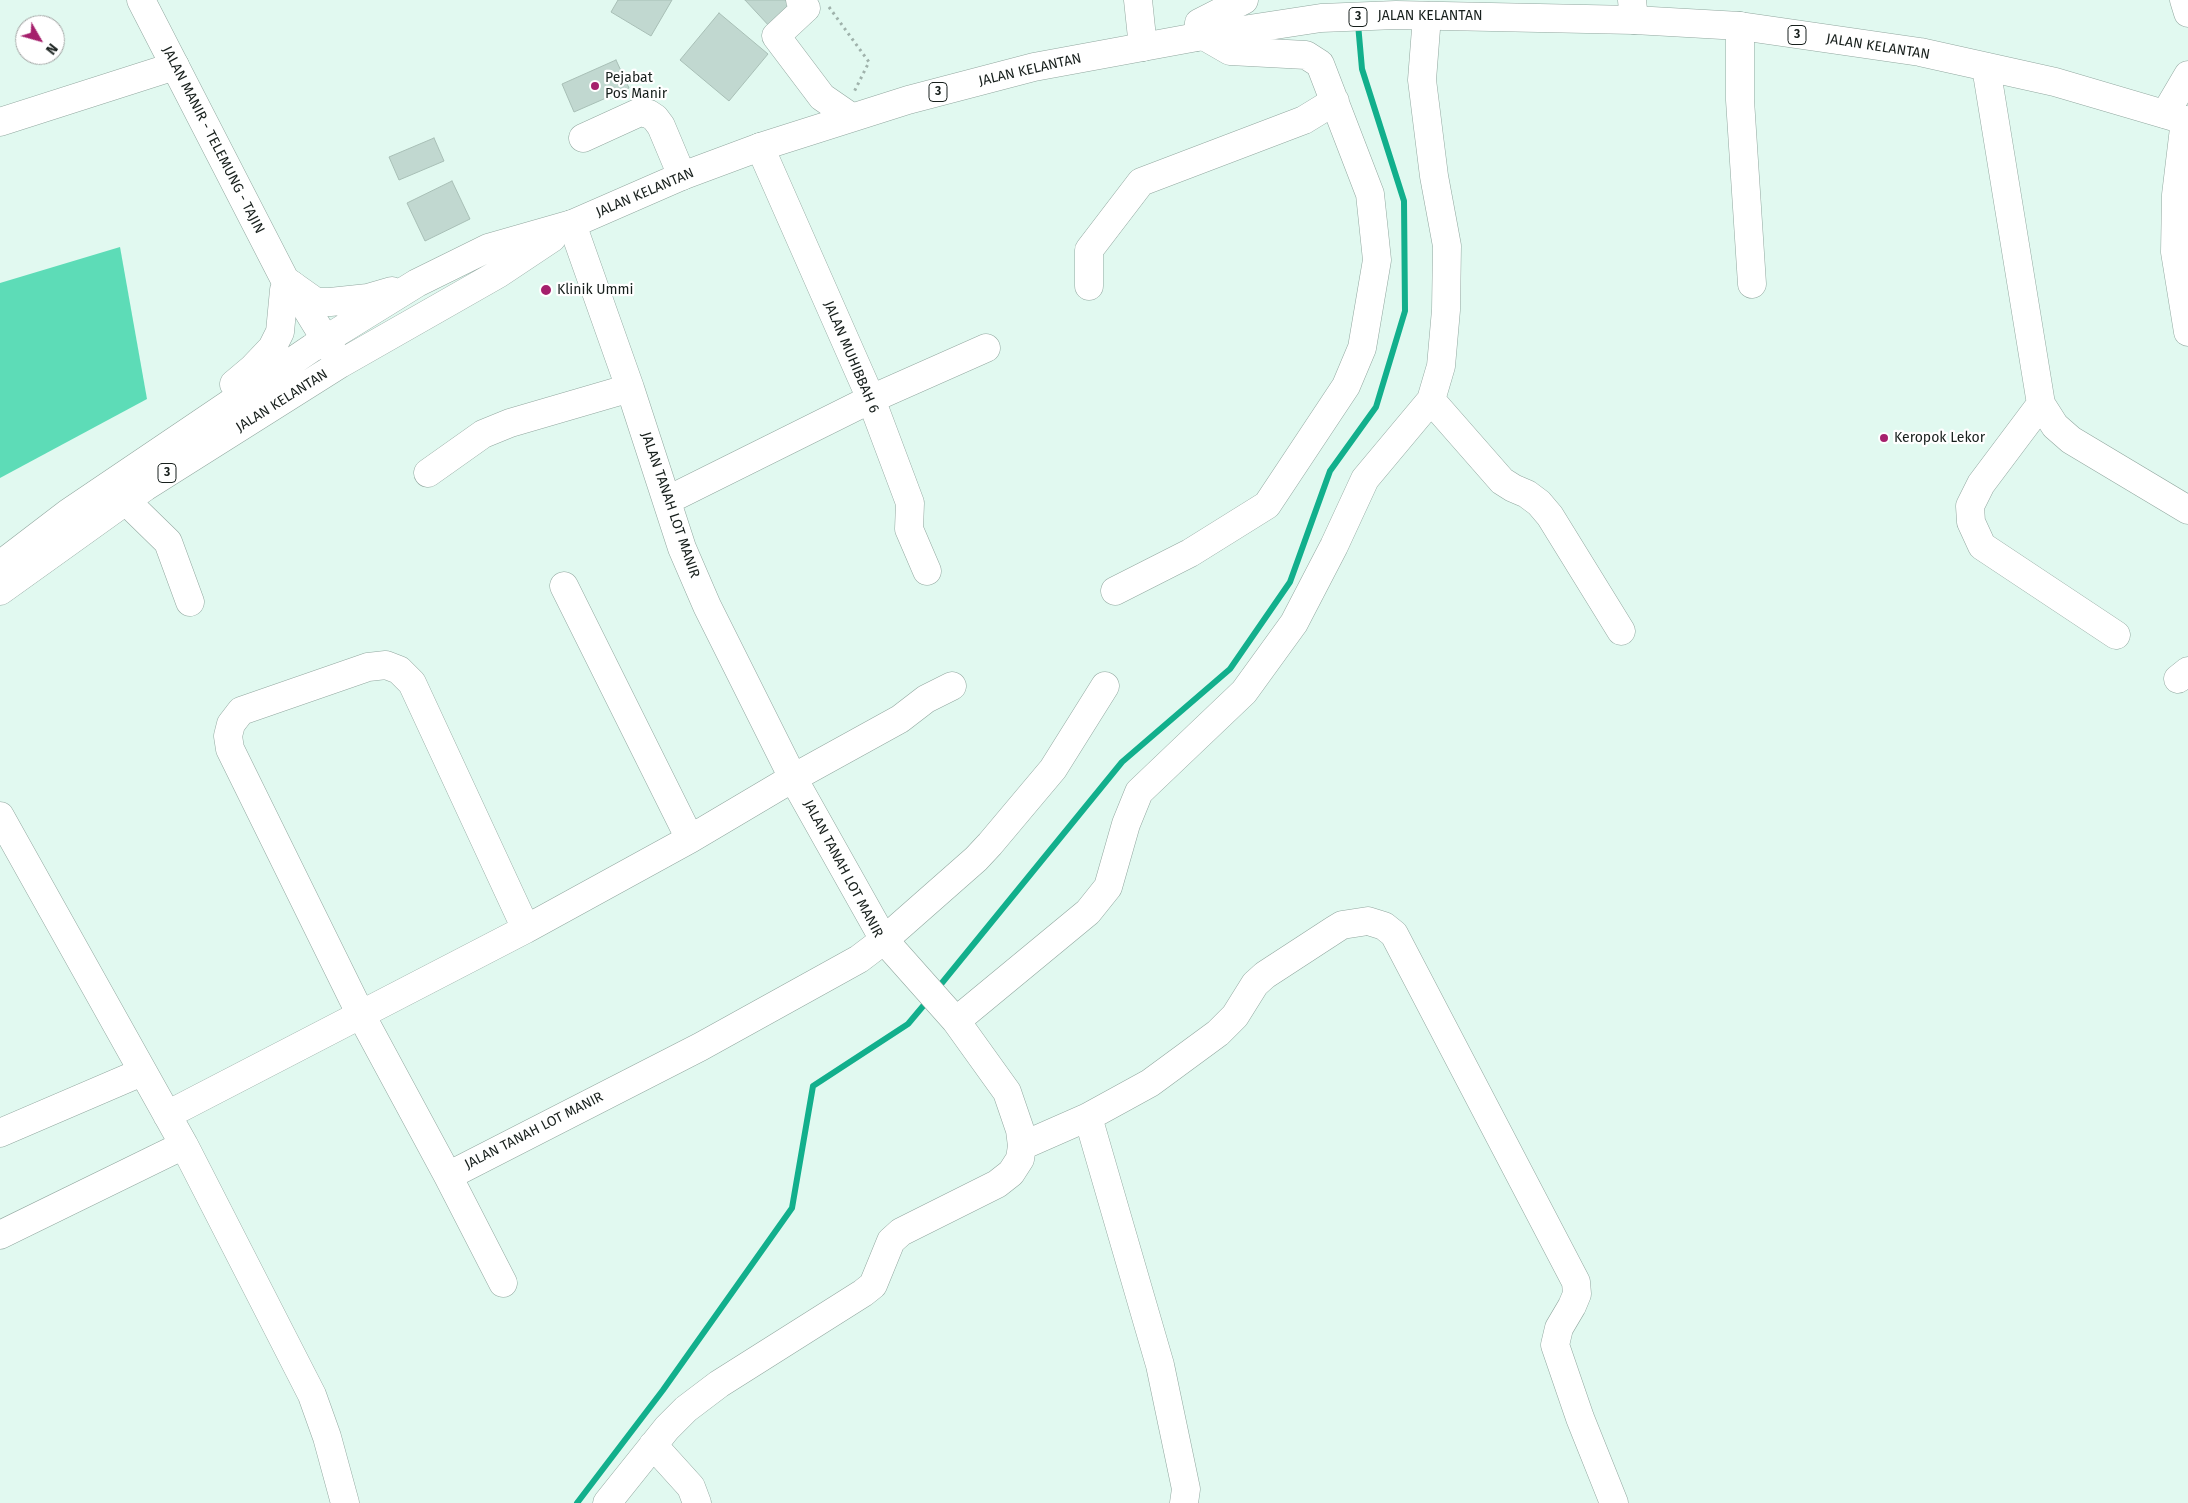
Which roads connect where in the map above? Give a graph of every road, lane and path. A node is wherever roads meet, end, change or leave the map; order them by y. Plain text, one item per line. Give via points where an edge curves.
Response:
1 (141, 0) edge
2 (800, 0) edge
3 (824, 0) edge
4 (1138, 0) edge
5 (1244, 0) edge
6 (2184, 0) edge
7 (1633, 10) edge
8 (2188, 13) edge
9 (1427, 16) junction
10 (1740, 26) junction
11 (1201, 36) junction
12 (1143, 47) junction
13 (175, 66) junction
14 (1986, 67) junction
15 (2188, 75) edge
16 (1336, 102) junction
17 (851, 117) junction
18 (2179, 118) edge
19 (0, 122) edge
20 (584, 138) dead end
21 (760, 147) junction
22 (682, 176) junction
23 (572, 224) junction
24 (417, 284) junction
25 (1752, 284) dead end
26 (287, 285) junction
27 (1089, 286) dead end
28 (2188, 332) edge
29 (319, 344) junction
30 (986, 348) dead end
31 (333, 368) junction
32 (630, 388) junction
33 (871, 399) junction
34 (1431, 400) junction
35 (2041, 404) junction
36 (138, 465) junction
37 (428, 473) dead end
38 (668, 500) junction
39 (126, 501) junction
40 (2188, 510) edge
41 (0, 565) edge
42 (927, 571) dead end
43 (564, 586) dead end
44 (0, 591) edge
45 (1115, 591) dead end
46 (190, 602) dead end
47 (1621, 631) dead end
48 (2116, 635) dead end
49 (952, 686) dead end
50 (1105, 686) dead end
51 (793, 778) junction
52 (0, 816) edge
53 (690, 839) junction
54 (526, 928) junction
55 (884, 940) junction
56 (360, 1013) junction
57 (950, 1014) junction
58 (142, 1072) junction
59 (167, 1115) junction
60 (1088, 1117) junction
61 (0, 1133) edge
62 (1021, 1138) junction
63 (184, 1146) junction
64 (448, 1176) junction
65 (0, 1235) edge
66 (503, 1283) dead end
67 (653, 1445) junction
68 (345, 1503) edge
69 (607, 1503) edge
70 (698, 1503) edge
71 (1184, 1503) edge
72 (1614, 1503) edge

1 - 13 main road, JALAN MANIR - TELEMUNG - TAJIN
2 - 17 main road via 806,8 776,36 822,97
3 - 17 path via 869,62 854,92
4 - 12 main road
5 - 11 main road via 1199,23
6 - 8 main road
7 - 9 main road, JALAN KELANTAN / 3
7 - 10 main road, JALAN KELANTAN / 3
9 - 11 main road, JALAN KELANTAN / 3 via 1321,18
9 - 34 main road via 1422,80 1447,246 1441,366
10 - 14 main road, JALAN KELANTAN / 3 via 1920,52
10 - 25 main road via 1740,100
11 - 12 main road, JALAN KELANTAN / 3
11 - 16 main road via 1230,51 1306,55 1320,64
12 - 17 main road, JALAN KELANTAN / 3 via 1034,67
13 - 19 main road
13 - 26 main road, JALAN MANIR - TELEMUNG - TAJIN
14 - 18 main road, JALAN KELANTAN / 3 via 2055,82
14 - 35 main road
15 - 18 main road
16 - 27 main road via 1304,120 1141,182 1089,250
16 - 45 main road via 1370,194 1377,260 1362,348 1346,386 1267,505 1190,553
17 - 21 main road, JALAN KELANTAN / 3
18 - 28 main road via 2175,252
20 - 22 main road via 640,112 649,114 661,126
21 - 22 main road, JALAN KELANTAN / 3
21 - 33 main road, JALAN MUHIBBAH 6
22 - 23 main road, JALAN KELANTAN / 3
23 - 24 main road, JALAN KELANTAN / 3 via 488,248
23 - 31 main road, JALAN KELANTAN / 3 via 498,274
23 - 32 main road, JALAN TANAH LOT MANIR
24 - 26 main road via 368,298 330,302 316,302
24 - 29 main road, JALAN KELANTAN / 3
26 - 29 main road, JALAN MANIR - TELEMUNG - TAJIN
26 - 36 main road via 280,332 272,348 253,368
29 - 31 main road, JALAN MANIR - TELEMUNG - TAJIN
29 - 36 main road, JALAN KELANTAN / 3
30 - 33 main road
31 - 39 main road, JALAN KELANTAN / 3
32 - 37 main road via 483,434
32 - 38 main road, JALAN TANAH LOT MANIR
33 - 38 main road
33 - 42 main road, JALAN MUHIBBAH 6 via 910,503 909,529
34 - 47 main road via 1502,481 1526,494 1544,510
34 - 57 main road via 1365,479 1294,623 1244,692 1139,792 1108,887 1088,912
35 - 40 main road via 2055,426 2071,440
35 - 48 main road via 1981,484 1970,506 1971,522 1982,546
36 - 41 main road, JALAN KELANTAN / 3
38 - 51 main road, JALAN TANAH LOT MANIR via 682,548 707,606
39 - 44 main road, JALAN KELANTAN / 3
39 - 46 main road via 168,542
43 - 53 main road
49 - 51 main road via 926,699 900,719
50 - 55 main road via 1053,769 990,844
51 - 53 main road
51 - 55 main road, JALAN TANAH LOT MANIR
52 - 58 main road
53 - 54 main road
54 - 56 main road
54 - 56 main road, JALAN TANAH LOT MANIR via 412,683 399,670 386,665 368,667 241,711 231,724 228,736 230,749
55 - 57 main road
55 - 64 main road, JALAN TANAH LOT MANIR via 858,959 700,1046
56 - 59 main road
56 - 64 main road, JALAN TANAH LOT MANIR
57 - 62 main road via 1007,1092
58 - 59 main road
58 - 61 main road
59 - 63 main road
60 - 62 main road
60 - 71 main road via 1160,1365 1186,1489
60 - 72 main road via 1150,1082 1218,1033 1235,1016 1255,984 1334,930 1368,921 1384,926 1394,934 1576,1282 1577,1294 1559,1328 1555,1345
62 - 67 main road via 1020,1159 997,1184 901,1232 891,1241 873,1285 719,1384 686,1408
63 - 65 main road
63 - 68 main road via 312,1395
64 - 66 main road
67 - 69 main road
67 - 70 main road via 691,1488

